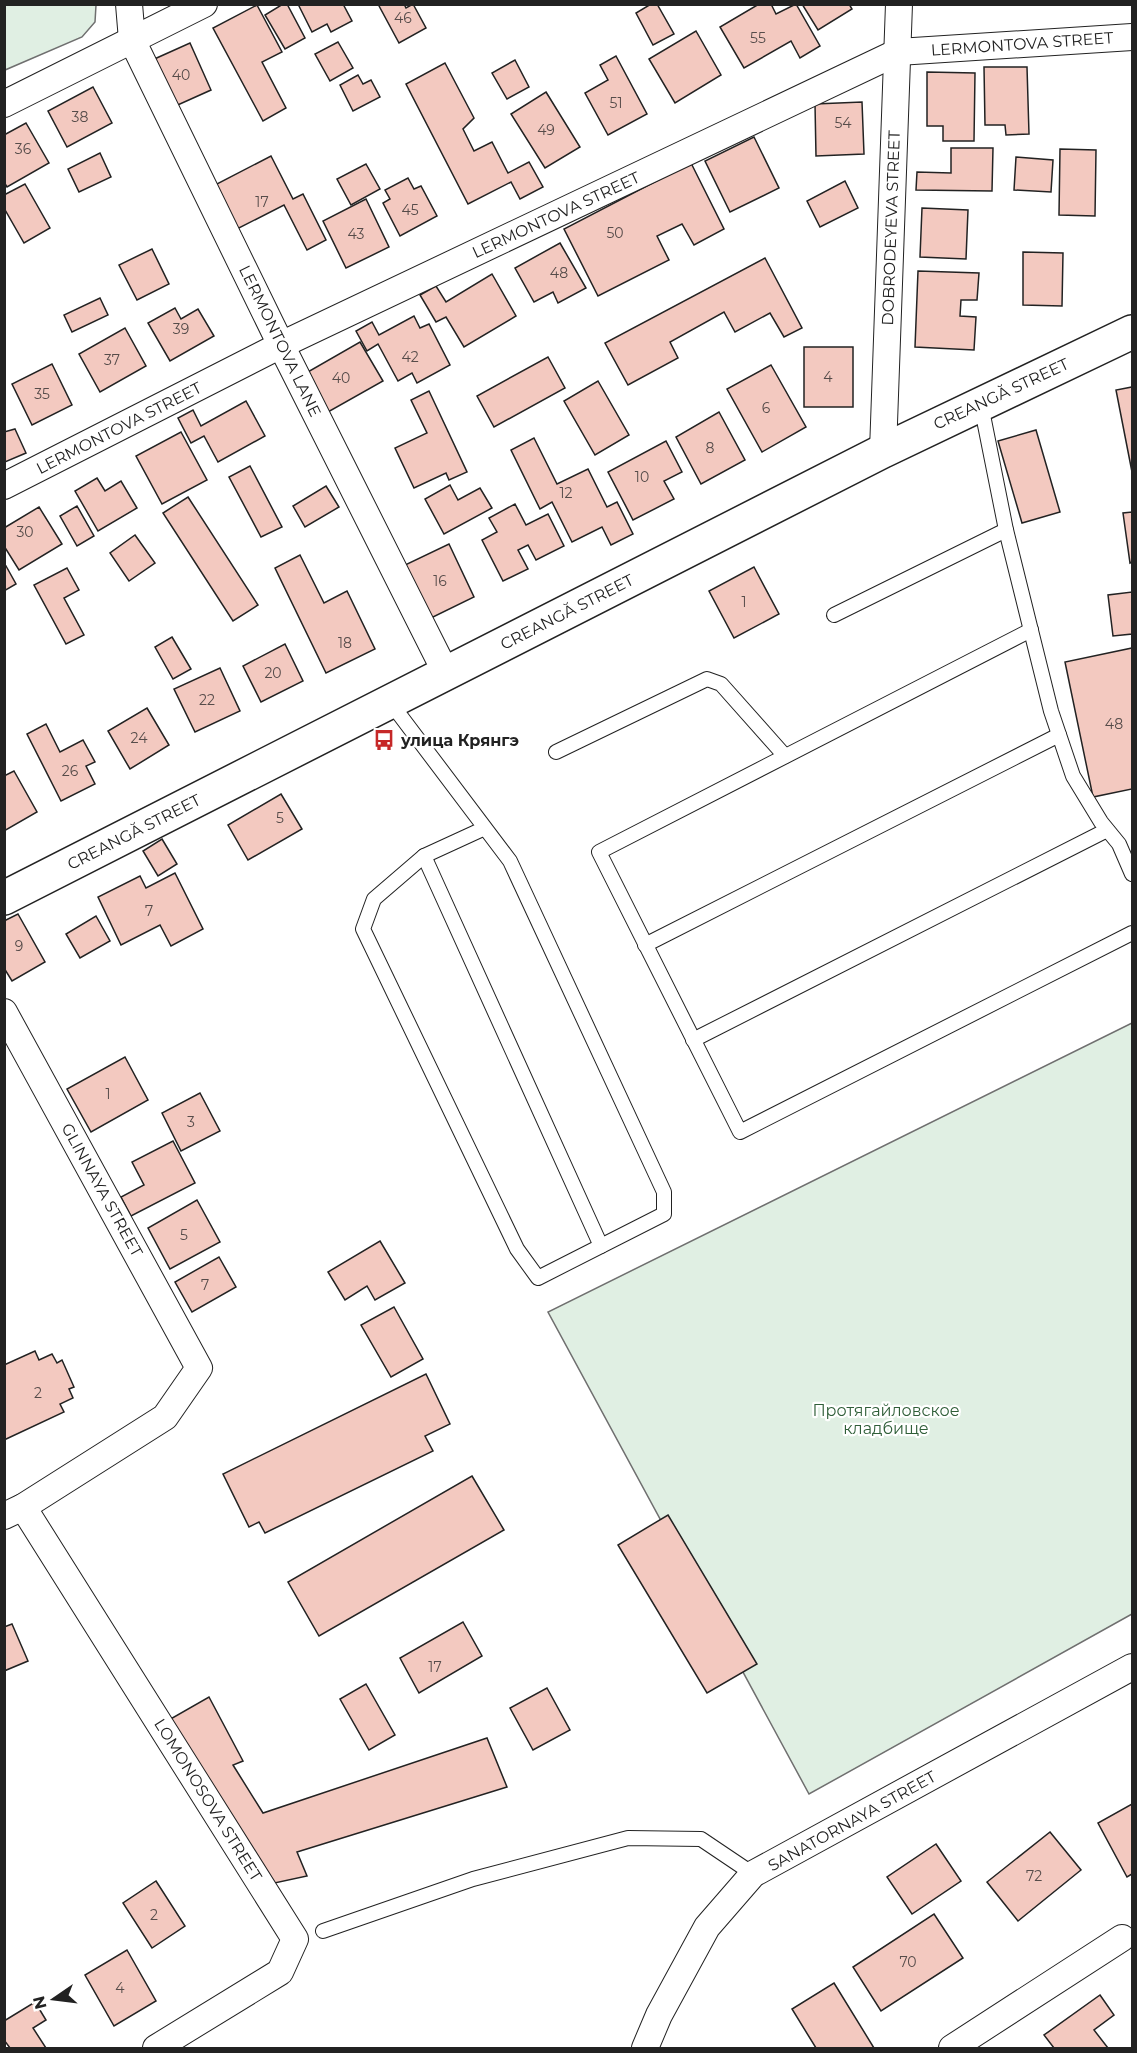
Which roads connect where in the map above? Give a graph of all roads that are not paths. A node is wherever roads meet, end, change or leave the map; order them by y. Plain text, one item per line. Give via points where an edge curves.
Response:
1 (129, 4) edge
2 (204, 4) edge
3 (898, 4) edge
4 (1132, 37) edge
5 (132, 40) junction
6 (898, 52) junction
7 (4, 104) edge
8 (1132, 332) edge
9 (281, 345) junction
10 (981, 404) junction
11 (883, 451) junction
12 (4, 486) edge
13 (1006, 530) junction
14 (834, 615) dead end
15 (1031, 630) junction
16 (446, 673) junction
17 (390, 702) junction
18 (1059, 735) junction
19 (556, 752) dead end
20 (785, 756) junction
21 (485, 828) junction
22 (1107, 830) junction
23 (424, 856) junction
24 (1132, 874) edge
25 (4, 898) edge
26 (1132, 933) edge
27 (645, 945) junction
28 (4, 1012) edge
29 (693, 1040) junction
30 (601, 1246) junction
31 (14, 1511) edge
32 (1132, 1666) edge
33 (753, 1875) junction
34 (323, 1931) dead end
35 (1122, 1938) dead end
36 (156, 2049) edge
37 (645, 2049) edge
38 (952, 2049) edge

1 - 5 street, LERMONTOVA LANE
2 - 5 street
3 - 6 street, DOBRODEYEVA STREET
4 - 6 street, LERMONTOVA STREET
5 - 7 street
5 - 9 street, LERMONTOVA LANE
6 - 9 street, LERMONTOVA STREET
6 - 11 street, DOBRODEYEVA STREET
8 - 10 street, CREANGĂ STREET
9 - 12 street, LERMONTOVA STREET
9 - 16 street, LERMONTOVA LANE
10 - 11 street, CREANGĂ STREET
10 - 13 lane
11 - 16 street, CREANGĂ STREET
13 - 14 lane
13 - 15 lane
15 - 18 lane
15 - 20 lane
16 - 17 street, CREANGĂ STREET
17 - 21 lane
17 - 25 street, CREANGĂ STREET
18 - 22 lane via 1073,776
18 - 27 lane
19 - 20 lane via 707,679 721,684
20 - 27 lane via 598,852
21 - 23 lane
21 - 30 lane via 510,861 664,1192 664,1214
22 - 24 lane via 1119,844
22 - 29 lane
23 - 30 lane
23 - 30 lane via 374,899 363,929 517,1249 538,1278
26 - 29 lane via 740,1132
27 - 29 lane
28 - 31 street, GLINNAYA STREET via 200,1368 165,1417
31 - 36 street, LOMONOSOVA STREET via 295,1939 280,1972
32 - 33 street, SANATORNAYA STREET
33 - 34 lane via 701,1839 628,1838 473,1879
33 - 37 street, SANATORNAYA STREET via 707,1927
35 - 38 street

